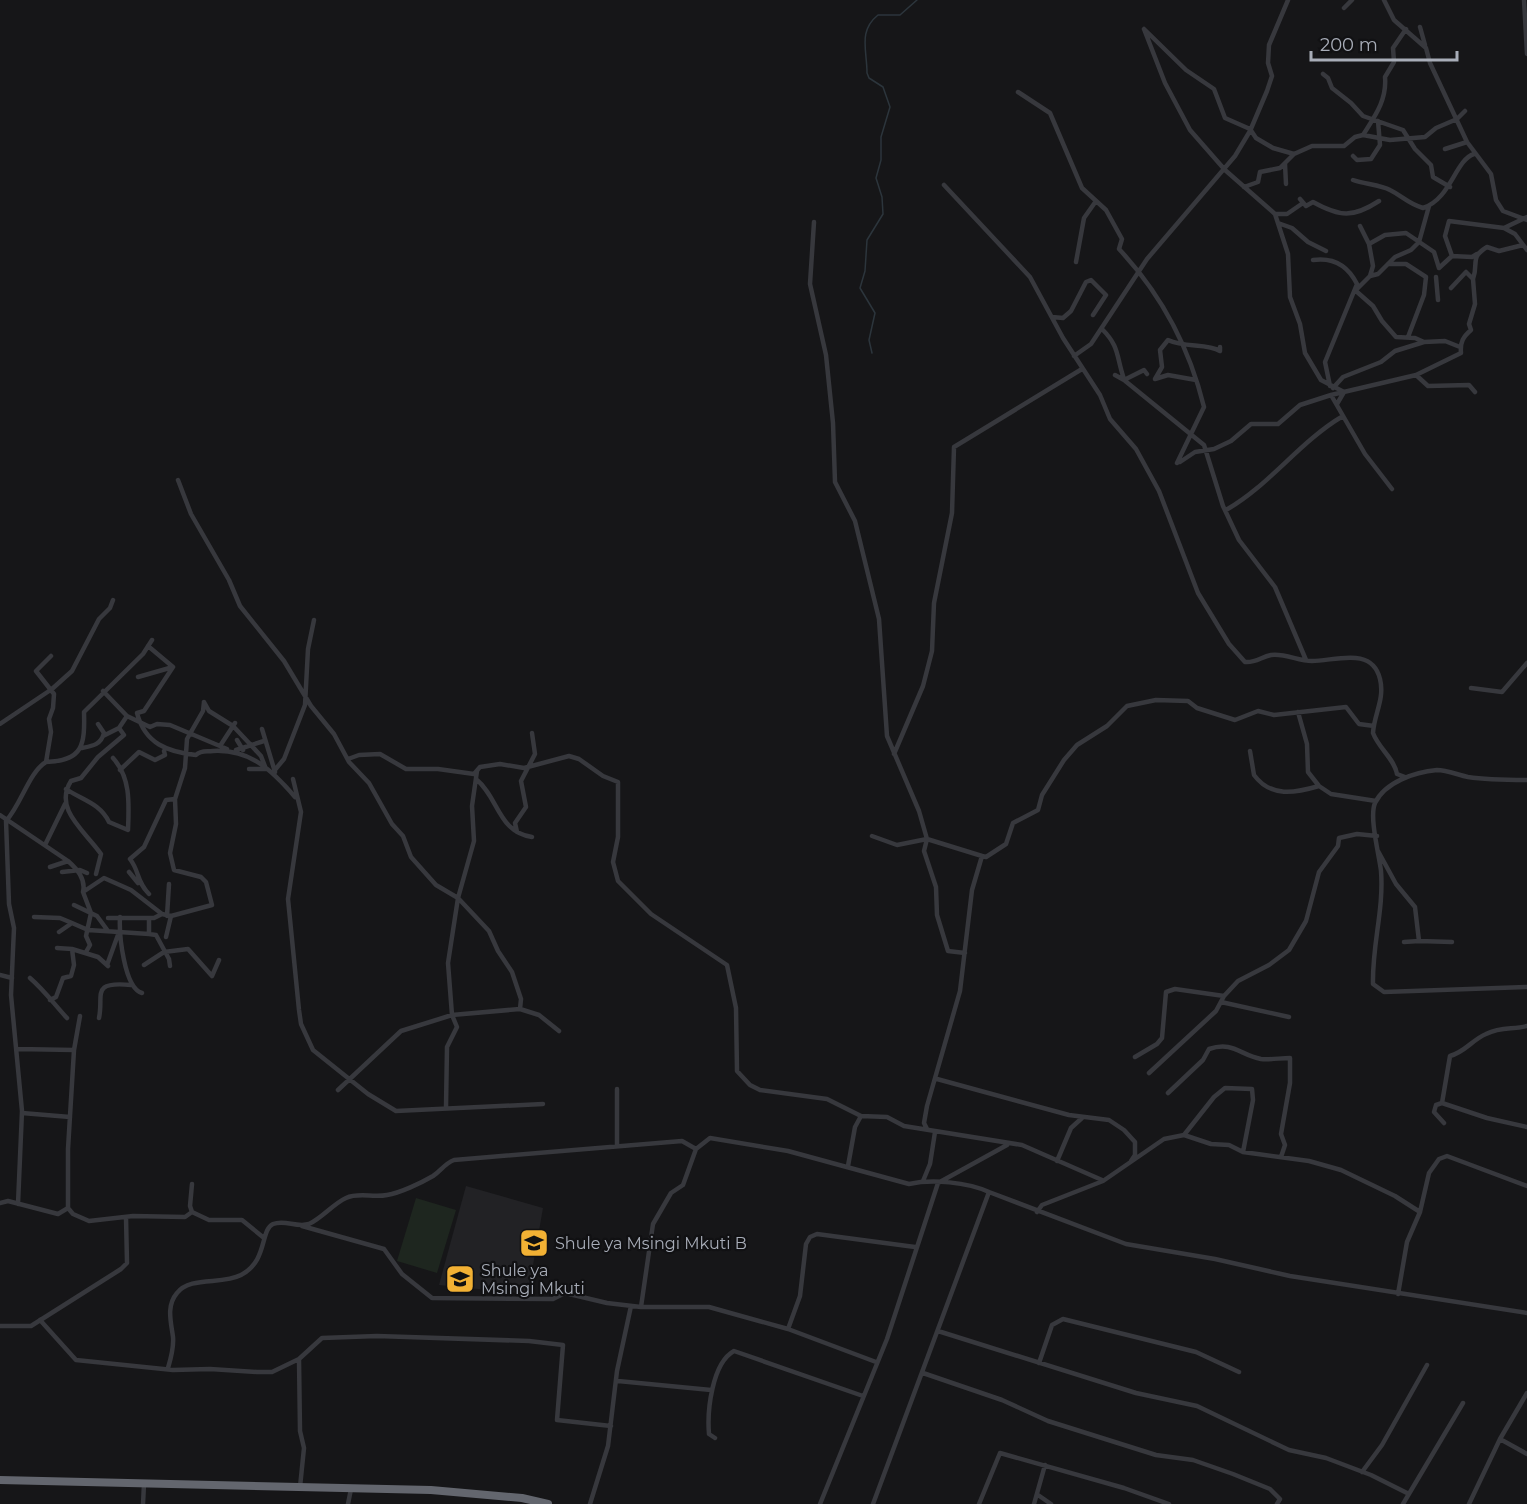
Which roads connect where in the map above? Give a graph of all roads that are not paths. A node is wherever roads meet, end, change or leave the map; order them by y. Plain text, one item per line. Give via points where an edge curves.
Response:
1 (1288, 0) edge
2 (1352, 0) edge
3 (1384, 0) edge
4 (1524, 0) edge
5 (1344, 8) dead end
6 (1420, 27) dead end
7 (1407, 29) junction
8 (1426, 48) junction
9 (1527, 54) edge
10 (1323, 74) dead end
11 (1018, 92) dead end
12 (1464, 111) dead end
13 (1377, 115) junction
14 (1457, 119) junction
15 (1372, 120) junction
16 (1378, 123) junction
17 (1250, 130) junction
18 (1363, 135) junction
19 (1408, 137) junction
20 (1380, 138) junction
21 (1467, 142) junction
22 (1445, 149) dead end
23 (1294, 154) junction
24 (1474, 154) junction
25 (1353, 156) dead end
26 (1285, 164) junction
27 (1225, 170) junction
28 (1353, 180) dead end
29 (1286, 184) dead end
30 (944, 185) dead end
31 (1244, 187) junction
32 (1450, 187) junction
33 (1096, 201) junction
34 (1379, 201) dead end
35 (1429, 206) junction
36 (1275, 214) junction
37 (1527, 219) edge
38 (1520, 220) junction
39 (814, 222) dead end
40 (1278, 223) junction
41 (1359, 226) dead end
42 (1504, 228) junction
43 (1419, 242) junction
44 (1369, 244) junction
45 (1525, 248) edge
46 (1326, 251) dead end
47 (1479, 252) junction
48 (1452, 256) junction
49 (1313, 260) dead end
50 (1076, 262) dead end
51 (1387, 264) junction
52 (1439, 268) junction
53 (1139, 270) junction
54 (1370, 276) junction
55 (1436, 277) junction
56 (1473, 279) junction
57 (1425, 282) junction
58 (1451, 288) dead end
59 (1356, 291) junction
60 (1437, 300) dead end
61 (1093, 315) dead end
62 (1052, 317) junction
63 (1102, 329) junction
64 (1408, 338) junction
65 (1424, 342) junction
66 (1185, 346) junction
67 (1220, 347) dead end
68 (1460, 347) junction
69 (1074, 356) junction
70 (1082, 369) junction
71 (1147, 374) dead end
72 (1115, 375) dead end
73 (1416, 375) junction
74 (1124, 380) junction
75 (1197, 380) junction
76 (1331, 387) junction
77 (1344, 392) junction
78 (1475, 392) dead end
79 (1331, 395) junction
80 (1337, 404) junction
81 (1343, 416) junction
82 (1192, 433) junction
83 (1206, 450) junction
84 (178, 480) dead end
85 (1392, 489) dead end
86 (1226, 510) junction
87 (113, 600) dead end
88 (314, 620) dead end
89 (152, 640) dead end
90 (148, 646) junction
91 (51, 656) dead end
92 (1306, 660) junction
93 (1527, 663) edge
94 (173, 668) junction
95 (138, 676) dead end
96 (1471, 688) dead end
97 (52, 689) junction
98 (103, 691) junction
99 (307, 698) junction
100 (1298, 712) junction
101 (127, 716) junction
102 (139, 722) junction
103 (0, 724) edge
104 (98, 724) dead end
105 (234, 724) junction
106 (1374, 726) junction
107 (119, 728) junction
108 (262, 729) dead end
109 (532, 732) dead end
110 (190, 735) junction
111 (103, 736) junction
112 (237, 740) dead end
113 (264, 741) junction
114 (221, 746) junction
115 (251, 746) junction
116 (82, 748) junction
117 (242, 748) junction
118 (231, 750) junction
119 (164, 751) junction
120 (217, 751) junction
121 (1250, 751) dead end
122 (187, 754) junction
123 (894, 754) junction
124 (245, 755) junction
125 (113, 758) dead end
126 (348, 759) junction
127 (46, 762) junction
128 (529, 766) junction
129 (249, 769) dead end
130 (266, 769) junction
131 (120, 770) junction
132 (274, 771) junction
133 (477, 771) junction
134 (278, 777) junction
135 (1405, 777) junction
136 (476, 778) junction
137 (293, 779) dead end
138 (1527, 780) edge
139 (1318, 786) junction
140 (66, 789) junction
141 (175, 799) junction
142 (296, 799) junction
143 (1376, 801) junction
144 (64, 804) junction
145 (0, 815) edge
146 (6, 821) junction
147 (517, 832) junction
148 (872, 836) dead end
149 (1377, 836) junction
150 (532, 837) dead end
151 (927, 839) junction
152 (45, 845) junction
153 (1378, 852) junction
154 (982, 856) junction
155 (68, 861) junction
156 (50, 867) dead end
157 (78, 871) junction
158 (62, 872) dead end
159 (129, 872) dead end
160 (87, 873) dead end
161 (96, 874) dead end
162 (169, 884) dead end
163 (140, 885) junction
164 (83, 892) junction
165 (149, 894) dead end
166 (458, 898) junction
167 (74, 905) dead end
168 (90, 913) junction
169 (167, 915) junction
170 (34, 917) dead end
171 (120, 917) junction
172 (108, 918) dead end
173 (149, 918) junction
174 (72, 923) junction
175 (88, 930) junction
176 (108, 931) junction
177 (59, 932) dead end
178 (119, 932) junction
179 (149, 934) junction
180 (166, 937) dead end
181 (1419, 941) junction
182 (1404, 942) dead end
183 (1452, 942) dead end
184 (57, 948) dead end
185 (72, 949) junction
186 (86, 952) junction
187 (164, 952) junction
188 (965, 953) junction
189 (219, 960) dead end
190 (144, 965) dead end
191 (170, 966) dead end
192 (0, 975) edge
193 (12, 978) junction
194 (30, 978) dead end
195 (131, 985) junction
196 (1527, 987) edge
197 (142, 993) dead end
198 (1224, 996) junction
199 (50, 1000) junction
200 (1221, 1002) junction
201 (520, 1009) junction
202 (452, 1015) junction
203 (80, 1016) dead end
204 (1289, 1017) dead end
205 (67, 1018) dead end
206 (99, 1018) dead end
207 (1527, 1026) edge
208 (559, 1031) dead end
209 (17, 1049) junction
210 (74, 1050) junction
211 (1136, 1057) dead end
212 (1149, 1073) dead end
213 (937, 1079) junction
214 (349, 1080) junction
215 (617, 1089) dead end
216 (338, 1090) dead end
217 (1168, 1093) dead end
218 (1442, 1102) junction
219 (543, 1104) dead end
220 (446, 1107) junction
221 (22, 1113) junction
222 (861, 1116) junction
223 (70, 1117) junction
224 (1084, 1117) junction
225 (1444, 1124) dead end
226 (1527, 1127) edge
227 (927, 1130) junction
228 (935, 1132) junction
229 (1184, 1135) junction
230 (617, 1145) junction
231 (1007, 1145) junction
232 (696, 1149) junction
233 (1243, 1152) junction
234 (1281, 1157) junction
235 (1057, 1161) junction
236 (1130, 1163) junction
237 (848, 1166) junction
238 (1103, 1180) junction
239 (923, 1181) junction
240 (938, 1183) junction
241 (192, 1184) dead end
242 (1527, 1186) edge
243 (989, 1192) junction
244 (0, 1203) edge
245 (18, 1204) junction
246 (68, 1208) junction
247 (192, 1212) junction
248 (1037, 1212) junction
249 (1420, 1212) junction
250 (126, 1217) junction
251 (295, 1225) junction
252 (264, 1238) junction
253 (915, 1246) junction
254 (1398, 1294) junction
255 (631, 1306) junction
256 (641, 1307) junction
257 (1527, 1313) edge
258 (40, 1320) junction
259 (0, 1326) edge
260 (788, 1329) junction
261 (938, 1331) junction
262 (299, 1359) junction
263 (876, 1362) junction
264 (1039, 1363) junction
265 (1427, 1365) dead end
266 (168, 1368) junction
267 (1239, 1372) dead end
268 (924, 1373) junction
269 (618, 1381) junction
270 (711, 1390) junction
271 (1527, 1393) edge
272 (863, 1396) junction
273 (1463, 1403) dead end
274 (611, 1426) junction
275 (715, 1438) dead end
276 (1500, 1439) junction
277 (1527, 1454) edge
278 (1045, 1465) junction
279 (1362, 1472) junction
280 (0, 1480) edge
281 (144, 1484) junction
282 (300, 1487) junction
283 (351, 1489) junction
284 (1408, 1494) junction
285 (1038, 1496) junction
286 (143, 1504) edge
287 (348, 1504) edge
288 (548, 1504) edge
289 (590, 1504) edge
290 (820, 1504) edge
291 (873, 1504) edge
292 (979, 1504) edge
293 (1034, 1504) edge
294 (1051, 1504) edge
295 (1168, 1504) edge
296 (1277, 1504) edge
297 (1403, 1504) edge
298 (1469, 1504) edge

1 - 17 street via 1269,45 1272,76
2 - 5 street
3 - 7 street via 1391,15
4 - 9 street
6 - 8 street
7 - 8 street
7 - 13 street via 1393,48 1394,62 1385,77 1387,89
8 - 14 street
10 - 15 street via 1334,90
11 - 33 street via 1050,113 1078,180
12 - 14 street
13 - 15 street
13 - 16 street
14 - 19 street via 1425,136
14 - 21 street
15 - 16 street
15 - 18 street
16 - 19 street via 1403,130
16 - 20 street
17 - 23 street via 1273,148
17 - 27 street
17 - 27 street via 1225,118 1215,89 1186,70 1144,29 1190,130
18 - 20 street
18 - 23 street via 1344,146 1312,146
19 - 20 street
19 - 32 street via 1431,165 1433,177
20 - 25 street via 1371,159 1357,160
21 - 22 street
21 - 24 street
23 - 26 street
24 - 32 street via 1461,164
24 - 38 street via 1491,174 1496,200 1503,211
26 - 29 street
26 - 31 street via 1260,172 1258,182
27 - 31 street
27 - 53 street
28 - 35 street via 1389,189 1406,203
30 - 62 street via 1030,277
31 - 36 street
32 - 35 street
33 - 50 street via 1084,218
33 - 53 street via 1106,210 1122,239 1119,249
34 - 36 street via 1360,214 1326,209 1313,202 1306,206 1301,201 1287,214
35 - 43 street
36 - 40 street
37 - 38 street
38 - 42 street
39 - 123 street via 810,284 826,355 834,471 855,521 879,619 887,736
40 - 46 street
40 - 76 street via 1288,254 1290,297 1305,353 1321,380
41 - 44 street
42 - 45 street via 1515,234
42 - 48 street via 1449,220 1445,236
43 - 44 street via 1406,233 1385,235
43 - 51 street
43 - 52 street via 1434,252
44 - 54 street via 1373,266
45 - 47 street via 1499,251 1487,247
47 - 48 street via 1472,257
47 - 56 street via 1474,259
48 - 52 street
49 - 59 street via 1335,260 1352,273 1358,284
51 - 54 street
51 - 57 street via 1407,264 1425,277
52 - 55 street
53 - 63 street
53 - 66 street via 1157,293
54 - 59 street
55 - 57 street
55 - 60 street
56 - 58 street via 1466,272
56 - 68 street via 1471,330
57 - 64 street
59 - 64 street via 1373,306 1392,334
59 - 76 street via 1325,362
61 - 62 street via 1106,295 1091,280 1086,282 1071,311 1063,318
62 - 69 street
63 - 69 street via 1091,344
63 - 74 street via 1116,343
64 - 65 street
65 - 68 street via 1445,341
65 - 76 street via 1395,351
66 - 67 street via 1220,351
66 - 75 street
66 - 75 street via 1168,340 1160,350 1162,367 1155,379 1168,375
68 - 73 street via 1461,353
69 - 70 street
70 - 92 street via 1100,395 1110,419 1136,449 1155,484 1198,593 1229,644 1245,662 1270,655
70 - 123 street via 954,447 952,513 934,603 932,651 923,686
71 - 74 street via 1144,370
72 - 74 street
73 - 77 street
73 - 78 street via 1428,386 1469,385
74 - 82 street via 1169,419
75 - 82 street via 1204,407
76 - 77 street
77 - 79 street
77 - 80 street
79 - 80 street
79 - 83 street via 1300,405 1278,424 1251,424 1231,441
80 - 81 street
81 - 85 street
81 - 86 street via 1267,483
82 - 83 street
82 - 83 street via 1179,463
83 - 86 street
84 - 99 street via 191,514 240,606 284,661
86 - 92 street via 1239,540 1275,587
87 - 97 street via 72,671
88 - 99 street via 308,649
89 - 90 street
90 - 94 street
90 - 98 street
91 - 97 street via 36,671
92 - 106 street via 1355,657 1368,663 1380,678 1382,696
93 - 96 street via 1502,692
94 - 95 street
94 - 102 street via 144,711 137,713
97 - 103 street
97 - 127 street
98 - 101 street
98 - 116 street via 84,712
99 - 126 street
99 - 132 street via 284,759
100 - 106 street via 1346,707 1359,724
100 - 139 street via 1307,744 1308,772
100 - 154 street via 1274,715 1258,711 1235,720 1197,708 1188,701 1156,700 1127,706 1107,726 1077,745 1042,795 1038,810 1013,823 1006,844 986,858
101 - 102 street
101 - 107 street
102 - 110 street via 150,727 170,725
102 - 119 street
104 - 111 street
105 - 110 street via 209,711 204,702 204,711
105 - 114 street
105 - 115 street
106 - 135 street via 1378,744 1397,774
107 - 111 street
107 - 140 street via 124,735
108 - 113 street
109 - 128 street via 535,754
110 - 114 street
110 - 122 street
111 - 116 street via 93,746
112 - 117 street
113 - 115 street
113 - 132 street
114 - 118 street
114 - 120 street
115 - 117 street
115 - 130 street
116 - 127 street via 65,762
117 - 118 street
117 - 124 street
118 - 120 street
118 - 124 street
119 - 122 street
119 - 131 street via 165,755 155,760 140,752
120 - 122 street
121 - 139 street via 1254,775 1269,788 1295,794
122 - 141 street
123 - 151 street via 916,800
124 - 130 street
125 - 131 street
126 - 133 street via 380,754 406,769 468,775
126 - 166 street via 369,783 403,836 411,857 436,885
127 - 146 street via 39,766 17,810
128 - 133 street via 500,764
128 - 147 street via 521,781 526,807 515,823
128 - 222 street via 569,756 618,782 618,837 613,862 618,881 651,915 727,965 736,1008 737,1071 750,1085 760,1090 827,1099
129 - 130 street
130 - 134 street
131 - 140 street via 129,788 128,830 109,822 88,799
132 - 134 street
133 - 136 street
134 - 142 street
135 - 138 street via 1440,770 1468,777
135 - 143 street
136 - 147 street via 495,800 502,820
136 - 166 street via 472,806 474,841
137 - 142 street
139 - 143 street via 1332,794
140 - 144 street
141 - 163 street via 166,800 144,847 130,859
141 - 169 street via 171,864 174,870 206,882 212,905
142 - 214 street via 301,812 288,899 301,1024 313,1050
143 - 149 street via 1373,810
144 - 152 street
144 - 161 street via 101,854
145 - 146 street
146 - 152 street
146 - 193 street via 9,904 14,928
147 - 150 street
148 - 151 street via 897,845
149 - 153 street
149 - 198 street via 1357,834 1339,838 1338,846 1319,872 1305,921 1289,950 1238,981
151 - 154 street
151 - 188 street via 924,851 936,887 937,915 944,939 948,951
152 - 155 street
153 - 181 street via 1415,907
153 - 196 street via 1382,910 1376,929 1373,984 1380,991
154 - 188 street via 972,890
155 - 156 street
155 - 157 street
157 - 158 street
157 - 160 street
157 - 164 street
159 - 163 street
162 - 169 street
163 - 165 street
164 - 168 street
164 - 169 street via 104,878 131,890
166 - 201 street via 489,931 512,972 522,999
166 - 202 street via 448,963
167 - 168 street
168 - 175 street
168 - 176 street
169 - 173 street
169 - 180 street
170 - 174 street via 60,918
171 - 172 street
171 - 173 street
171 - 178 street
173 - 179 street
174 - 175 street
174 - 177 street
175 - 176 street
175 - 186 street via 90,945
176 - 178 street
178 - 179 street
178 - 186 street via 107,966
178 - 195 street
179 - 187 street via 156,935
181 - 182 street
181 - 183 street
184 - 185 street
185 - 186 street
185 - 199 street via 72,976 63,978 56,997
187 - 189 street via 188,949 212,976
187 - 190 street
187 - 191 street
188 - 213 street via 960,991
192 - 193 street
193 - 209 street via 11,1007
194 - 199 street
195 - 197 street
195 - 206 street via 118,984 102,990 98,995
198 - 200 street
198 - 211 street via 1175,989 1167,992 1162,1038
199 - 205 street
200 - 204 street
200 - 212 street
201 - 202 street
201 - 208 street via 539,1015
202 - 214 street via 401,1031
202 - 220 street via 457,1027 447,1047
203 - 210 street
207 - 218 street via 1503,1027 1450,1056
209 - 210 street
209 - 221 street
210 - 223 street
213 - 224 street
213 - 227 street via 927,1106
214 - 216 street
214 - 220 street via 396,1111
215 - 230 street
217 - 234 street via 1203,1060 1209,1049 1239,1049 1261,1059 1290,1058
218 - 225 street via 1436,1104 1434,1112
218 - 226 street
219 - 220 street
221 - 223 street
221 - 245 street
222 - 227 street via 887,1117 904,1126
222 - 237 street via 855,1127
223 - 246 street
224 - 235 street via 1071,1128
224 - 236 street via 1108,1120 1124,1130 1135,1142 1135,1155
227 - 228 street
228 - 231 street
228 - 239 street
229 - 233 street
229 - 233 street via 1225,1088 1252,1089
229 - 236 street via 1164,1139
230 - 232 street via 682,1141
230 - 251 street via 454,1160 444,1164 434,1176 387,1195 345,1198 308,1224
231 - 235 street via 1030,1148
231 - 240 street
232 - 237 street via 710,1138
232 - 256 street via 683,1185 671,1193 653,1224
233 - 234 street
234 - 249 street via 1341,1170
235 - 238 street
236 - 238 street
237 - 239 street via 909,1184
238 - 248 street via 1042,1205
239 - 240 street
240 - 243 street via 976,1186
240 - 253 street
241 - 247 street
242 - 249 street via 1443,1156 1429,1173
243 - 248 street
243 - 261 street
244 - 245 street
245 - 246 street via 58,1214
246 - 250 street via 89,1221
247 - 250 street via 185,1217
247 - 252 street via 209,1220 242,1220
248 - 254 street via 1126,1244
249 - 254 street via 1407,1242
250 - 258 street via 127,1263
251 - 252 street via 274,1224
251 - 255 street via 384,1249 402,1274 432,1298 553,1299 565,1293
252 - 266 street via 258,1263 240,1276 189,1284 177,1292 169,1315 173,1337
253 - 260 street via 817,1234 810,1237 801,1296
253 - 263 street via 887,1339
254 - 257 street
255 - 256 street
255 - 269 street
256 - 260 street via 709,1307
258 - 259 street via 31,1326
258 - 266 street via 76,1360
260 - 263 street
261 - 264 street
261 - 268 street
262 - 266 street via 272,1372
262 - 274 street via 322,1338 377,1336 562,1345 557,1420
262 - 282 street via 300,1431 304,1448
263 - 272 street
264 - 267 street via 1052,1325 1063,1320 1196,1352
264 - 279 street via 1136,1393 1197,1406 1289,1450 1326,1458
265 - 279 street via 1382,1445
268 - 291 street
268 - 296 street via 1048,1421 1233,1474 1270,1489 1280,1499
269 - 270 street
269 - 274 street
270 - 272 street via 728,1354 740,1351
270 - 275 street via 708,1434
271 - 276 street
272 - 290 street
273 - 284 street
274 - 289 street
276 - 277 street
276 - 298 street
278 - 285 street
278 - 292 street via 1000,1453
278 - 295 street
279 - 284 street
280 - 281 highway
281 - 282 highway
281 - 286 street
282 - 283 highway
283 - 287 street
283 - 288 highway via 487,1495
284 - 297 street
285 - 293 street
285 - 294 street

